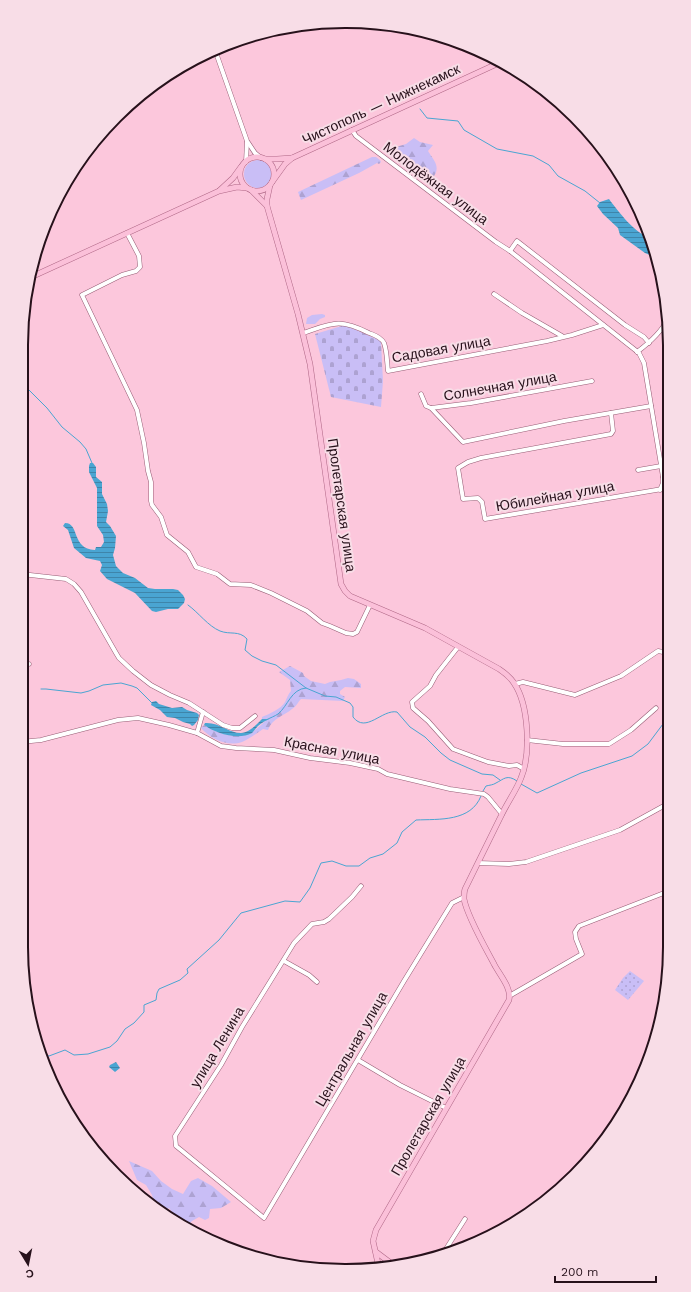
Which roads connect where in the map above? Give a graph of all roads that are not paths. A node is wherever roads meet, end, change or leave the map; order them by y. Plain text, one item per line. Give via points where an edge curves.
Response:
1 (217, 55) edge
2 (494, 65) edge
3 (352, 130) junction
4 (247, 141) junction
5 (262, 158) junction
6 (292, 158) junction
7 (245, 163) junction
8 (271, 184) junction
9 (249, 189) junction
10 (219, 191) junction
11 (267, 206) junction
12 (127, 234) junction
13 (510, 251) junction
14 (36, 275) edge
15 (494, 294) dead end
16 (604, 325) junction
17 (662, 330) edge
18 (303, 333) junction
19 (563, 337) junction
20 (649, 343) junction
21 (637, 352) junction
22 (592, 381) dead end
23 (421, 394) dead end
24 (651, 406) junction
25 (431, 408) junction
26 (611, 413) junction
27 (661, 466) junction
28 (638, 470) dead end
29 (663, 477) joint
30 (663, 489) edge
31 (660, 490) junction
32 (28, 575) edge
33 (370, 606) junction
34 (458, 647) junction
35 (663, 652) edge
36 (515, 684) junction
37 (656, 708) dead end
38 (203, 712) junction
39 (255, 716) dead end
40 (196, 733) junction
41 (526, 740) junction
42 (28, 741) edge
43 (524, 769) junction
44 (663, 805) edge
45 (502, 814) junction
46 (478, 863) junction
47 (361, 886) dead end
48 (663, 893) edge
49 (464, 897) junction
50 (284, 961) junction
51 (317, 982) dead end
52 (510, 995) junction
53 (358, 1060) junction
54 (446, 1108) junction
55 (264, 1218) joint
56 (465, 1219) dead end
57 (447, 1247) edge
58 (375, 1251) junction
59 (388, 1261) edge
60 (378, 1262) edge

1 - 4 street
2 - 3 main road, Чистополь — Нижнекамск
3 - 6 main road, Чистополь — Нижнекамск
3 - 13 street, Молодёжная улица via 356,136
4 - 5 street
4 - 7 street
5 - 6 main road
5 - 7 main road via 253,158
5 - 8 main road via 270,163 274,170
6 - 8 main road
7 - 9 main road via 241,169 241,176 242,182
7 - 10 main road
8 - 9 main road via 258,191
8 - 11 main road
9 - 10 main road via 237,187
9 - 11 main road
10 - 12 main road
11 - 18 main road, Пролетарская улица
12 - 14 main road
12 - 33 street via 139,256 140,267 82,295 137,410 151,482 151,501 161,517 167,535 188,552 196,567 217,574 230,584 251,585 264,590 307,611 322,623 346,632 357,632
13 - 16 street, Молодёжная улица
13 - 20 street via 518,242
15 - 19 street
16 - 19 street
16 - 21 street, Молодёжная улица
17 - 20 street
18 - 19 street, Садовая улица via 333,324 344,323 357,327 381,339 388,371
18 - 33 main road, Пролетарская улица via 310,364 341,584 350,596
20 - 21 street
21 - 24 street, Молодёжная улица via 644,363
22 - 25 street, Солнечная улица
23 - 25 street, Солнечная улица via 426,406
24 - 26 street
24 - 27 street, Молодёжная улица
25 - 26 street via 463,442
26 - 31 street, Юбилейная улица via 614,429 611,434 468,462 458,468 463,499 478,498 482,502 484,519
27 - 28 street
27 - 29 street, Молодёжная улица
29 - 31 street, Молодёжная улица
30 - 31 street, Юбилейная улица
32 - 38 street via 66,579 74,584 119,658 151,685
33 - 34 main road, Пролетарская улица via 425,628
34 - 36 main road, Пролетарская улица via 499,669
34 - 43 street via 430,686 412,702 413,708 453,749 488,762 517,765
35 - 36 street via 658,651 621,676 575,695 523,682
36 - 41 main road, Пролетарская улица via 524,710
37 - 41 street via 609,744 563,744
38 - 39 street via 232,728 240,728
38 - 40 street
40 - 42 street, Красная улица via 138,718 118,720
40 - 45 street, Красная улица via 221,746 274,750 350,763 450,789 484,794
41 - 43 main road, Пролетарская улица
43 - 45 main road, Пролетарская улица
44 - 46 street via 620,830 526,862
45 - 46 main road, Пролетарская улица
46 - 49 main road, Пролетарская улица via 465,889
47 - 50 street, улица Ленина via 329,919 312,924 294,943
48 - 52 street via 579,926 575,932 582,954
49 - 52 main road via 472,919
49 - 53 street, Центральная улица via 452,903
50 - 51 street
50 - 55 street, улица Ленина via 175,1136 176,1146
52 - 54 main road, Пролетарская улица
53 - 54 street
53 - 55 street, Центральная улица
54 - 58 main road, Пролетарская улица via 376,1230 373,1241
56 - 57 street
58 - 59 main road
58 - 60 main road, Пролетарская улица

